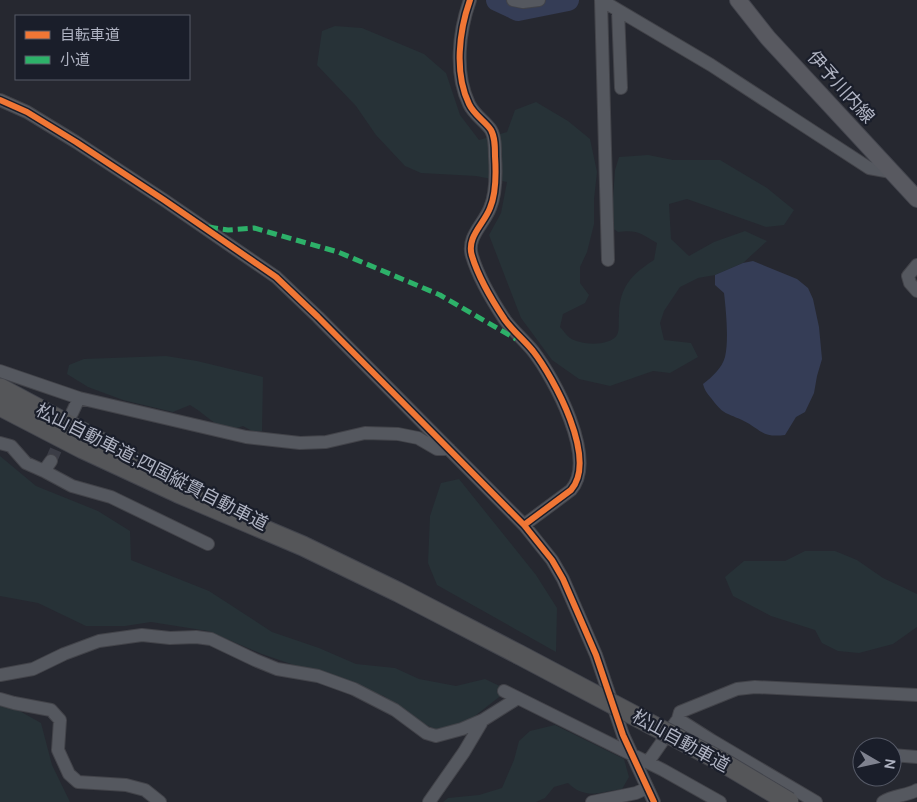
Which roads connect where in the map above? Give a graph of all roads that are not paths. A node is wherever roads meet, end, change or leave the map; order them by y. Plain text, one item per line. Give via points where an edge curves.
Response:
1 (470, 0) edge
2 (516, 0) edge
3 (539, 0) edge
4 (601, 0) edge
5 (738, 0) edge
6 (618, 10) junction
7 (621, 88) dead end
8 (0, 100) edge
9 (891, 172) junction
10 (917, 199) edge
11 (608, 260) dead end
12 (917, 264) edge
13 (917, 291) edge
14 (0, 371) edge
15 (0, 388) edge
16 (79, 398) junction
17 (0, 406) edge
18 (72, 413) dead end
19 (0, 443) edge
20 (449, 449) junction
21 (524, 525) junction
22 (208, 544) dead end
23 (303, 546) junction
24 (518, 654) joint
25 (0, 675) edge
26 (504, 691) dead end
27 (917, 695) edge
28 (518, 698) junction
29 (0, 699) edge
30 (678, 719) junction
31 (483, 720) junction
32 (632, 755) junction
33 (902, 756) edge
34 (917, 757) edge
35 (648, 762) junction
36 (647, 788) junction
37 (917, 790) edge
38 (160, 802) edge
39 (430, 802) edge
40 (592, 802) edge
41 (654, 802) edge
42 (720, 802) edge
43 (790, 802) edge
44 (816, 802) edge
45 (884, 802) edge

1 - 21 street via 464,16 459,54 462,84 469,104 490,129 496,175 491,208 472,238 471,254 505,319 532,350 562,398 577,445 577,483
2 - 3 street
4 - 6 street
4 - 11 street
5 - 9 main road, 伊予川内線 via 768,38
6 - 7 street
6 - 9 street via 711,65 869,168
8 - 20 street via 27,112 76,142 276,277
9 - 10 main road, 伊予川内線
12 - 13 street via 908,276
14 - 16 street
15 - 23 highway, 松山自動車道;四国縦貫自動車道
16 - 18 street
16 - 20 street via 246,437 300,443 326,442 365,433 398,434 418,438 437,450
17 - 23 highway, 松山自動車道;四国縦貫自動車道 via 169,489
19 - 22 street via 11,446 26,463 47,466 72,486 111,496
20 - 21 street
21 - 32 street via 563,579 596,655
23 - 24 highway, 松山自動車道;四国縦貫自動車道
24 - 43 highway, 松山自動車道, bridge via 722,762
25 - 31 street via 33,669 99,641 142,635 196,638 212,640 277,668 318,676 354,689 436,736
26 - 28 street
27 - 30 street via 755,686 693,705 680,712
28 - 31 street
28 - 32 street
29 - 38 street via 51,710 60,720 58,750 69,774 78,782 126,785 144,790
30 - 35 street
30 - 44 street
31 - 39 street
32 - 35 street
32 - 36 street
33 - 34 street
35 - 42 street
36 - 40 street
36 - 41 street
37 - 45 street

